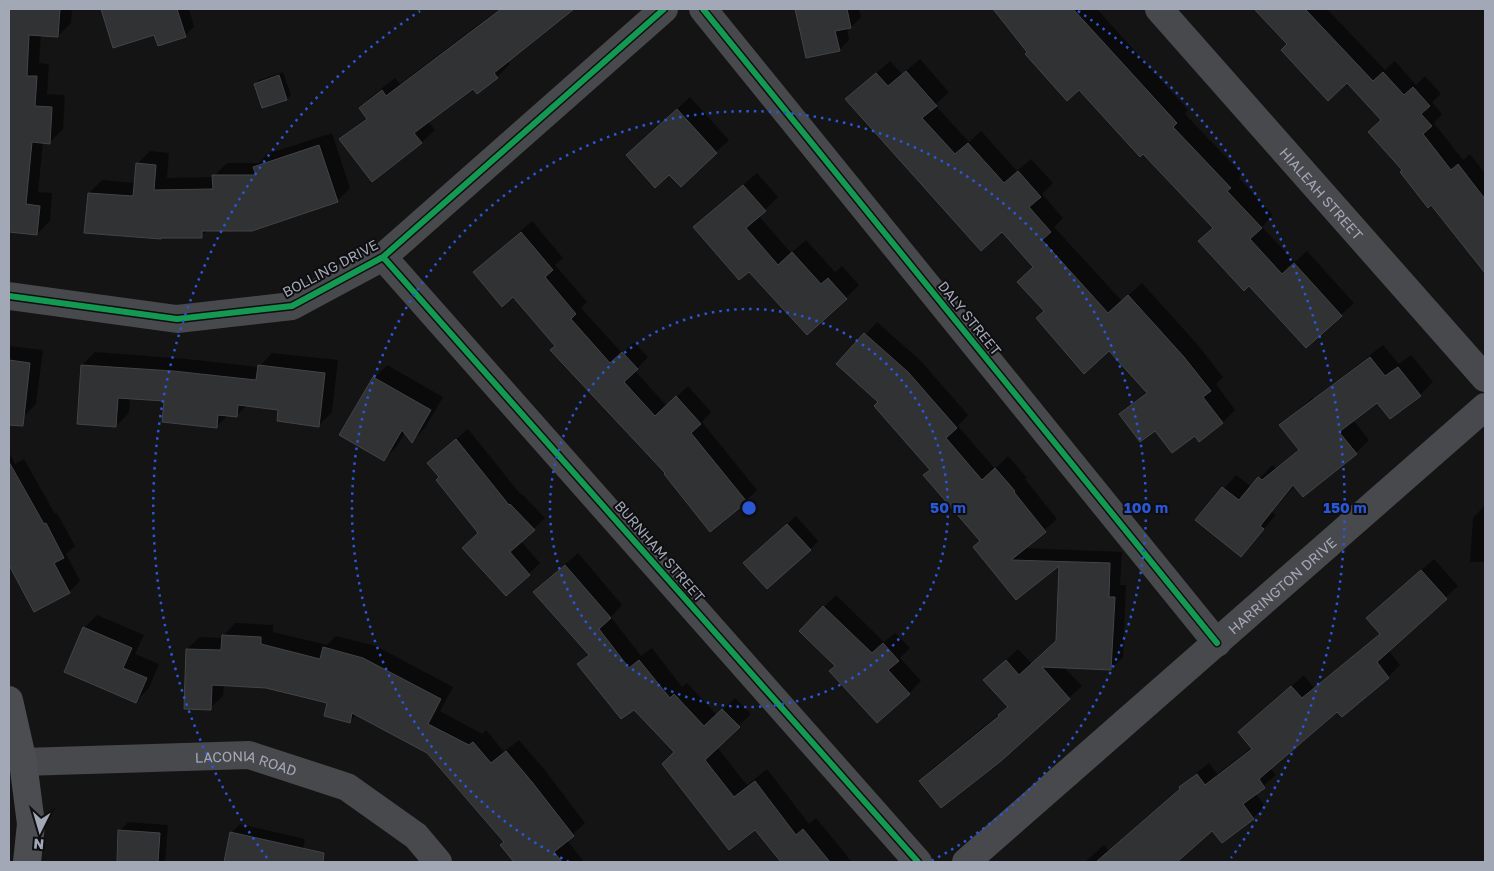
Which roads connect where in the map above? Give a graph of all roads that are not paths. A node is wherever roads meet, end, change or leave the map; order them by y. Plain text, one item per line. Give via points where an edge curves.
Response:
1 (664, 9) edge
2 (703, 9) edge
3 (1159, 9) edge
4 (383, 257) junction
5 (9, 296) edge
6 (1485, 378) edge
7 (1485, 407) edge
8 (1217, 642) junction
9 (9, 700) edge
10 (23, 762) junction
11 (28, 862) edge
12 (438, 862) edge
13 (918, 862) edge
14 (966, 862) edge

1 - 4 street, BOLLING DRIVE
2 - 8 street, DALY STREET
3 - 6 street, HIALEAH STREET
4 - 5 street, BOLLING DRIVE via 292,306 177,319
4 - 13 street, BURNHAM STREET
7 - 8 street, HARRINGTON DRIVE
8 - 14 street, HARRINGTON DRIVE
9 - 10 street
10 - 11 street via 31,824
10 - 12 street, LACONIA ROAD via 249,755 347,787 416,836

